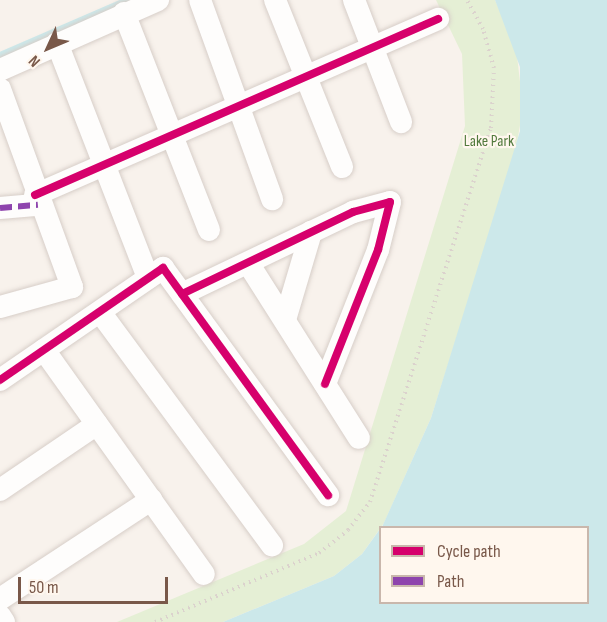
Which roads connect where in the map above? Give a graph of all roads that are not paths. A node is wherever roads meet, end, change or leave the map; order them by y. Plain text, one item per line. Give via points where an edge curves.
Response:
1 (158, 0) edge
2 (200, 0) edge
3 (275, 0) edge
4 (354, 0) edge
5 (124, 14) junction
6 (438, 19) dead end
7 (57, 43) junction
8 (374, 44) junction
9 (0, 70) edge
10 (304, 75) junction
11 (0, 89) edge
12 (238, 105) junction
13 (401, 122) dead end
14 (171, 134) junction
15 (104, 164) junction
16 (342, 167) dead end
17 (272, 199) dead end
18 (37, 200) junction
19 (0, 208) edge
20 (209, 230) dead end
21 (311, 232) junction
22 (248, 263) junction
23 (148, 278) junction
24 (72, 287) junction
25 (182, 294) junction
26 (0, 307) edge
27 (94, 316) junction
28 (285, 320) junction
29 (44, 350) junction
30 (0, 380) edge
31 (325, 384) junction
32 (97, 424) junction
33 (359, 438) dead end
34 (0, 490) edge
35 (328, 495) dead end
36 (151, 500) junction
37 (272, 545) dead end
38 (204, 574) dead end
39 (0, 599) edge
40 (0, 616) edge
41 (4, 622) edge

1 - 5 street
2 - 12 street
3 - 10 street
4 - 8 street
5 - 7 street
5 - 14 street
6 - 8 street
7 - 9 street
7 - 15 street
8 - 10 street
8 - 13 street
10 - 12 street
10 - 16 street
11 - 18 street
12 - 14 street
12 - 17 street
14 - 15 street
14 - 20 street
15 - 18 street
15 - 23 street
18 - 19 street
18 - 24 street
21 - 22 street
21 - 28 street
21 - 31 street via 383,200 390,202 378,250
22 - 25 street
22 - 28 street
23 - 25 street via 163,268
23 - 27 street
24 - 26 street
24 - 27 street
25 - 35 street
27 - 29 street
27 - 37 street
28 - 31 street
29 - 30 street
29 - 32 street
31 - 33 street
32 - 34 street
32 - 36 street
36 - 38 street
36 - 39 street
40 - 41 street

